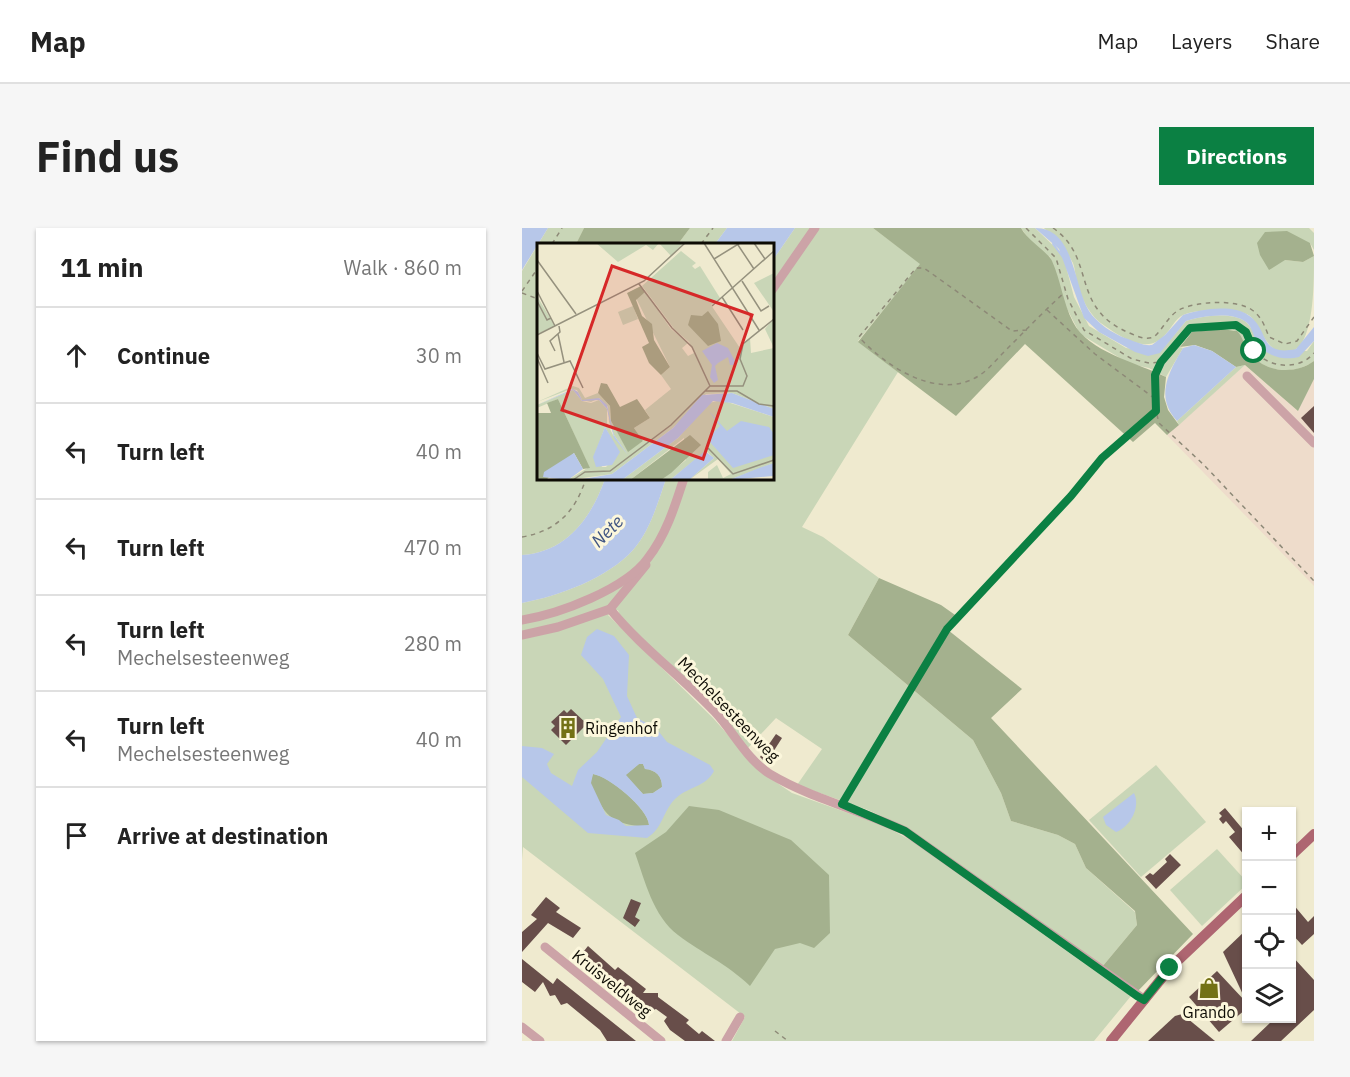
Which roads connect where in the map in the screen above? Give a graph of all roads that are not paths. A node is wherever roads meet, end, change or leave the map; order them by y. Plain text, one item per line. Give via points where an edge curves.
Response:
1 (815, 228) edge
2 (774, 287) edge
3 (1247, 376) dead end
4 (1314, 443) edge
5 (683, 480) edge
6 (647, 561) junction
7 (610, 609) junction
8 (522, 620) edge
9 (522, 635) edge
10 (1314, 834) edge
11 (1296, 851) edge
12 (1242, 900) edge
13 (545, 947) dead end
14 (1144, 1000) junction
15 (740, 1017) dead end
16 (522, 1027) edge
17 (540, 1041) edge
18 (661, 1041) edge
19 (726, 1041) edge
20 (1111, 1041) edge

1 - 2 street
3 - 4 street
5 - 6 street via 662,538
6 - 7 street via 646,568
6 - 8 street via 604,592
7 - 9 street
7 - 14 street, Mechelsesteenweg via 634,637 716,713 767,772 795,788 905,831
10 - 11 main road
12 - 14 main road via 1170,968
13 - 18 street, Kruisveldweg
14 - 20 main road
15 - 19 street
16 - 17 street

